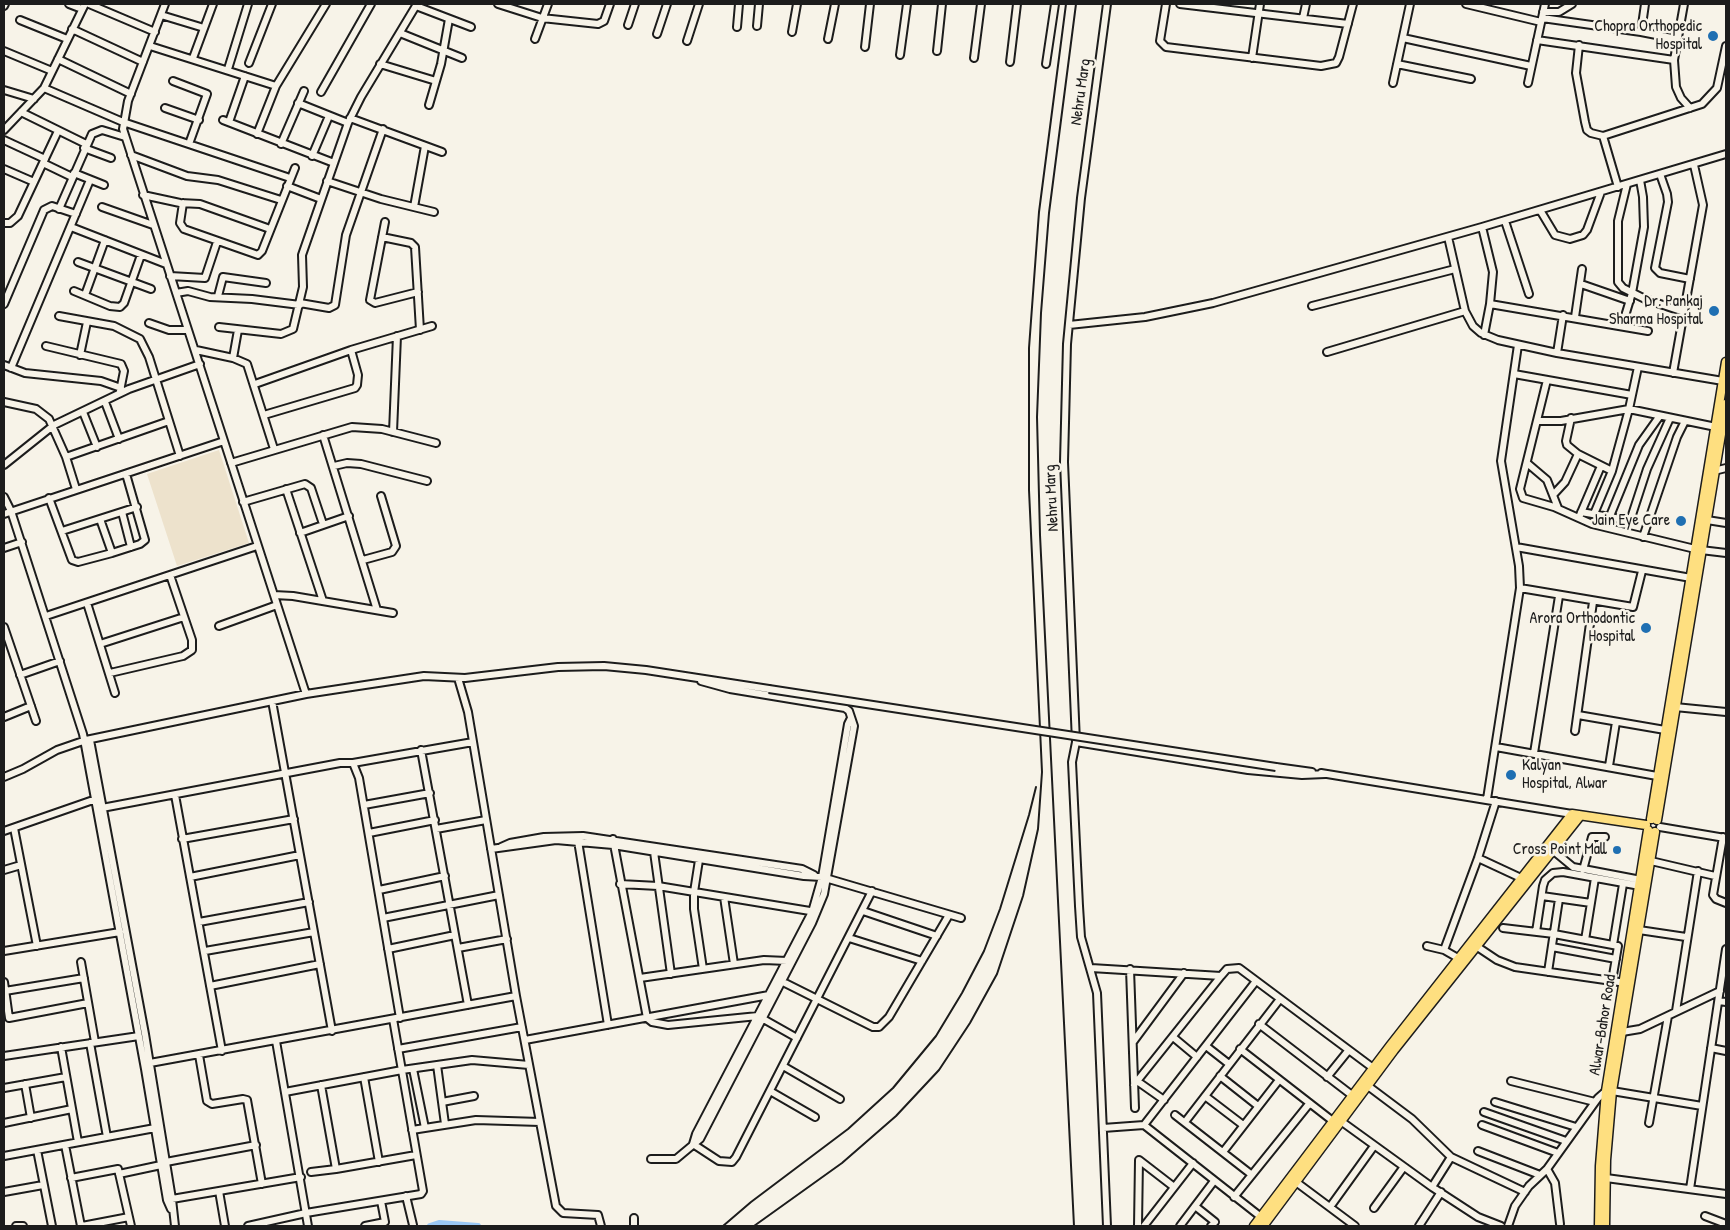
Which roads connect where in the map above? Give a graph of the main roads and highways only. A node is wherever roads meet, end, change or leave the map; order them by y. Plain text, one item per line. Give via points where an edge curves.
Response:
1 (1726, 362) edge
2 (1726, 404) edge
3 (1712, 471) junction
4 (1698, 549) junction
5 (1653, 825) junction
6 (1549, 847) junction
7 (1474, 944) junction
8 (1627, 983) junction
9 (1429, 1001) junction
10 (1609, 1091) junction
11 (1337, 1120) junction
12 (1254, 1226) edge
13 (1263, 1226) edge
14 (1599, 1226) edge
15 (1605, 1226) edge

1 - 3 main road
2 - 3 main road
3 - 4 main road
3 - 4 main road via 1707,520
4 - 5 main road via 1675,707
4 - 5 main road via 1690,578 1665,730
5 - 6 main road via 1576,815
5 - 8 main road, Alwar-Bahor Road via 1640,883
5 - 8 main road, Alwar-Bahor Road via 1651,861
6 - 7 main road
6 - 7 main road via 1521,878
7 - 9 main road
7 - 9 main road via 1458,958
8 - 10 main road, Alwar-Bahor Road
8 - 10 main road, Alwar-Bahor Road via 1622,1032
9 - 11 main road via 1373,1068
9 - 11 main road via 1368,1086
10 - 14 main road, Alwar-Bahor Road via 1600,1166
10 - 15 main road, Alwar-Bahor Road
11 - 12 main road
11 - 13 main road

